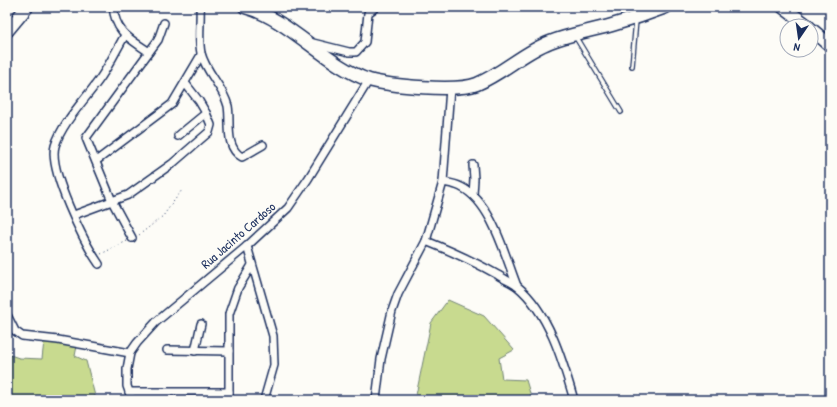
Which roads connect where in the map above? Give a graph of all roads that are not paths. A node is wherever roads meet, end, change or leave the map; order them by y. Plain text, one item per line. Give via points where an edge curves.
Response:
1 (27, 7) edge
2 (113, 7) edge
3 (200, 7) edge
4 (247, 7) edge
5 (376, 7) edge
6 (666, 7) edge
7 (783, 7) edge
8 (636, 18) junction
9 (797, 18) edge
10 (164, 23) dead end
11 (7, 31) edge
12 (125, 35) junction
13 (574, 35) junction
14 (819, 36) edge
15 (307, 42) junction
16 (830, 45) edge
17 (149, 52) junction
18 (202, 55) junction
19 (632, 66) dead end
20 (368, 80) junction
21 (185, 83) junction
22 (450, 88) junction
23 (621, 112) dead end
24 (206, 113) junction
25 (178, 136) dead end
26 (263, 145) dead end
27 (96, 161) junction
28 (473, 165) dead end
29 (443, 182) junction
30 (473, 195) junction
31 (112, 201) junction
32 (74, 215) junction
33 (132, 238) road end
34 (426, 241) junction
35 (247, 246) junction
36 (100, 264) dead end
37 (252, 265) junction
38 (517, 286) junction
39 (7, 315) edge
40 (201, 324) dead end
41 (167, 350) dead end
42 (195, 351) junction
43 (229, 351) junction
44 (130, 353) junction
45 (128, 392) junction
46 (229, 396) edge
47 (132, 400) edge
48 (264, 400) edge
49 (376, 400) edge
50 (574, 400) edge

1 - 11 main road
2 - 12 street via 116,24
3 - 18 street
4 - 15 main road via 277,22
5 - 15 street via 367,16 365,42 356,52
6 - 8 main road
7 - 9 main road
8 - 13 main road
8 - 19 lane
10 - 17 street via 158,40
12 - 17 street
12 - 32 street via 100,79 71,116 55,147 59,177
13 - 22 main road via 532,50 477,84
13 - 23 lane
14 - 16 main road
15 - 20 main road
17 - 27 street via 87,135 87,144
18 - 21 street
18 - 26 street via 223,93 227,105 229,134 239,155 244,157
20 - 22 main road
20 - 35 street, Rua Jacinto Cardoso via 293,202
21 - 24 street
21 - 27 street via 169,108
22 - 29 street
24 - 25 street
24 - 31 street via 211,125 207,134 160,173 128,195
27 - 31 street
28 - 30 street
29 - 30 street via 461,187
29 - 34 street
30 - 38 street via 494,228
31 - 32 street
31 - 33 street
32 - 36 street via 86,244
34 - 38 street via 467,258
34 - 49 street via 398,294 392,311 381,360
35 - 37 street
35 - 44 street, Rua Jacinto Cardoso via 156,322
37 - 43 street via 231,305
37 - 48 street via 270,321 275,354 272,376
38 - 50 street via 535,307 548,328 563,363
39 - 44 street via 15,331 22,336
40 - 42 street
41 - 42 street
42 - 43 street
43 - 46 street
44 - 45 street, Rua Jacinto Cardoso via 127,369
45 - 46 street
45 - 47 street, Rua Jacinto Cardoso

